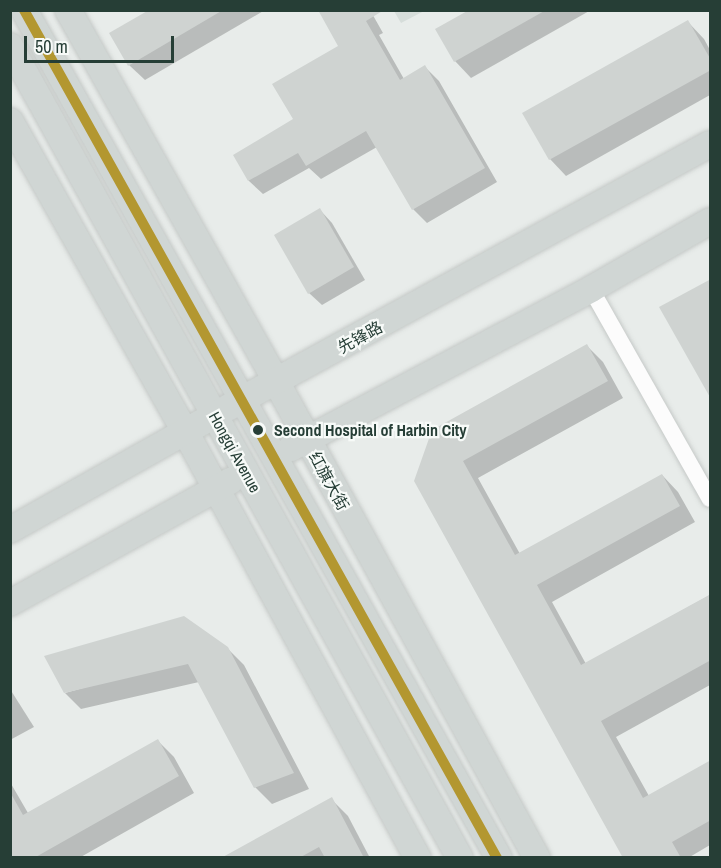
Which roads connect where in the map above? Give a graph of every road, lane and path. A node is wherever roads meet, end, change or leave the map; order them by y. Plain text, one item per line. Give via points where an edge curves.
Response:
1 (24, 10) edge
2 (68, 10) edge
3 (10, 46) edge
4 (10, 121) edge
5 (711, 144) edge
6 (711, 221) edge
7 (591, 289) junction
8 (277, 383) junction
9 (243, 399) junction
10 (215, 415) junction
11 (186, 433) junction
12 (306, 440) junction
13 (276, 457) junction
14 (247, 472) junction
15 (217, 489) junction
16 (711, 499) edge
17 (10, 530) edge
18 (10, 603) edge
19 (418, 858) edge
20 (460, 858) edge
21 (499, 858) edge
22 (537, 858) edge

1 - 9 main road, Hongqi Avenue
2 - 8 main road, 红旗大街
3 - 10 main road, Hongqi Avenue
4 - 11 main road
5 - 8 main road, 先锋路
6 - 7 main road
7 - 12 main road
7 - 16 street
8 - 9 main road, 先锋路
8 - 12 main road, 红旗大街
9 - 10 main road, 先锋路
9 - 13 main road, Hongqi Avenue
10 - 11 main road, 先锋路
10 - 14 main road, Hongqi Avenue
11 - 15 main road
11 - 17 main road, 先锋路
12 - 13 main road
12 - 22 main road, 红旗大街
13 - 14 main road
13 - 21 main road, Hongqi Avenue
14 - 15 main road
14 - 20 main road, Hongqi Avenue
15 - 18 main road
15 - 19 main road

